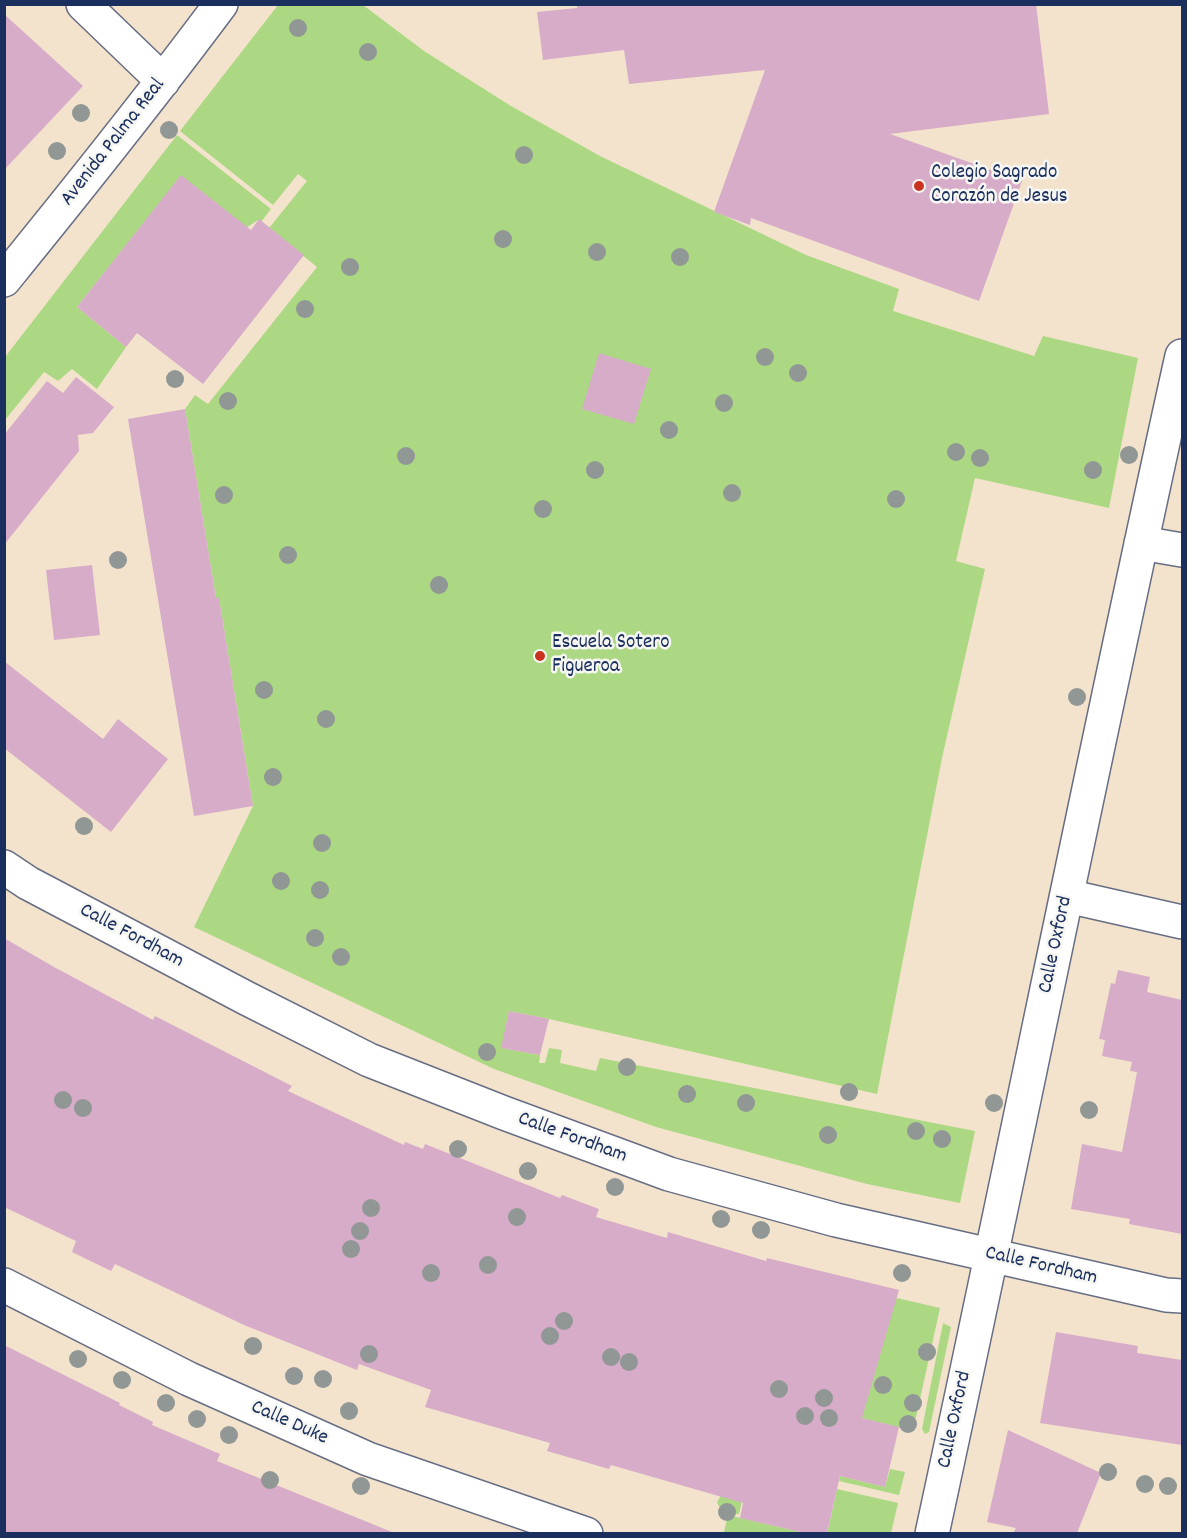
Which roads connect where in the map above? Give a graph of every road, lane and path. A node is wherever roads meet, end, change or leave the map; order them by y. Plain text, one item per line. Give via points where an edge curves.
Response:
1 (83, 4) edge
2 (221, 4) edge
3 (163, 81) junction
4 (4, 280) edge
5 (1182, 356) edge
6 (1141, 543) junction
7 (1182, 550) edge
8 (4, 867) edge
9 (1067, 896) junction
10 (1182, 922) edge
11 (992, 1256) junction
12 (4, 1285) edge
13 (1182, 1296) edge
14 (586, 1533) edge
15 (932, 1533) edge

1 - 3 street
2 - 3 street, Avenida Palma Real
3 - 4 street, Avenida Palma Real
5 - 6 street, Calle Oxford
6 - 7 street
6 - 9 street, Calle Oxford
8 - 11 street, Calle Fordham via 369,1060 669,1174 836,1220
9 - 10 street
9 - 11 street, Calle Oxford
11 - 13 street, Calle Fordham
11 - 15 street, Calle Oxford
12 - 14 street, Calle Duke via 189,1379 368,1459

